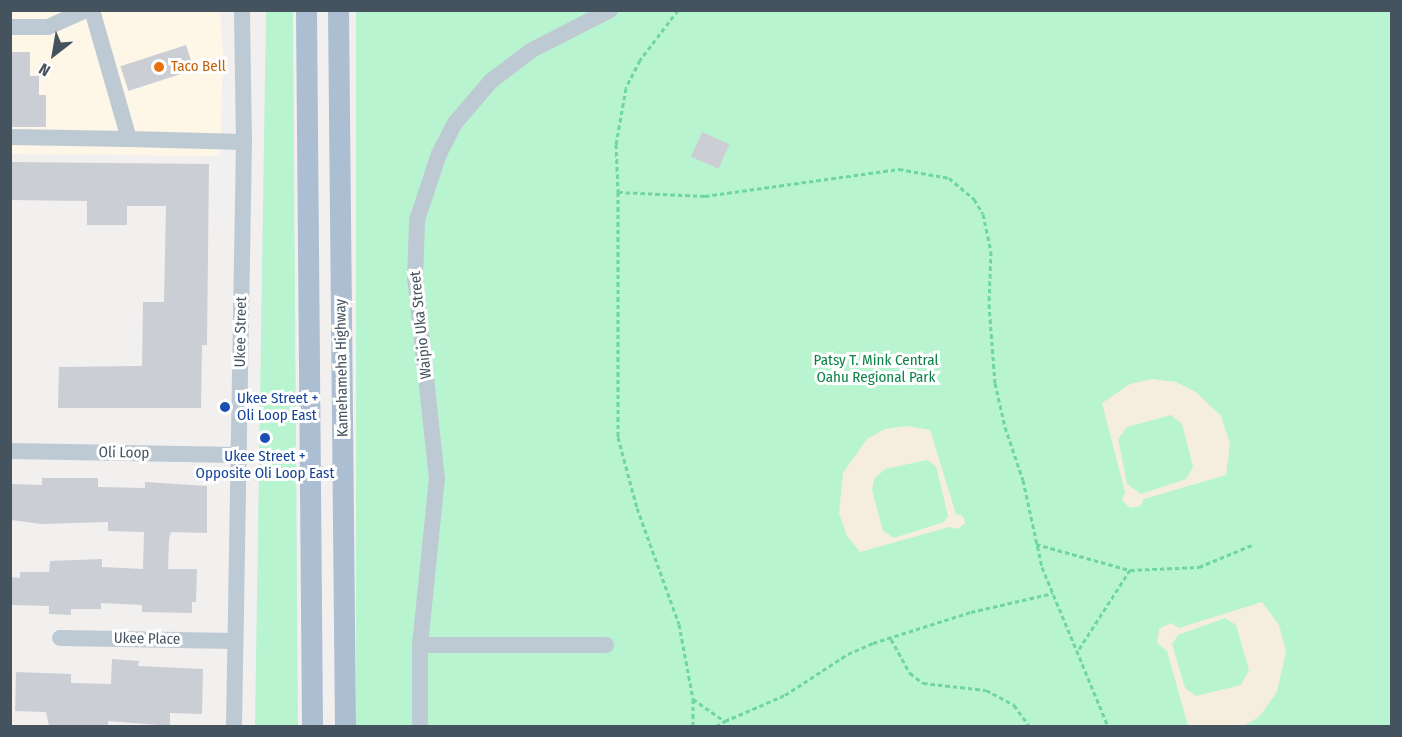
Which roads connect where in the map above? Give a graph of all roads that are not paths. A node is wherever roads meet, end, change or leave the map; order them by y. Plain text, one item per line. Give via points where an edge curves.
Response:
1 (86, 10) edge
2 (92, 10) edge
3 (242, 10) edge
4 (306, 10) edge
5 (339, 10) edge
6 (610, 10) edge
7 (10, 27) edge
8 (10, 137) edge
9 (129, 140) junction
10 (244, 142) junction
11 (10, 451) edge
12 (238, 456) junction
13 (60, 638) dead end
14 (235, 641) junction
15 (420, 645) junction
16 (606, 645) dead end
17 (234, 726) edge
18 (312, 726) edge
19 (345, 726) edge
20 (420, 726) edge

1 - 7 street via 48,27
2 - 9 street
3 - 10 street, Ukee Street
4 - 18 main road
5 - 19 main road, Kamehameha Highway
6 - 15 street, Waipio Uka Street via 532,50 491,81 455,123 428,183 417,220 415,252 437,479
8 - 9 street
9 - 10 street
10 - 12 street, Ukee Street
11 - 12 street, Oli Loop
12 - 14 street, Ukee Street
13 - 14 street, Ukee Place
14 - 17 street, Ukee Street
15 - 16 street
15 - 20 street, Waipio Uka Street

